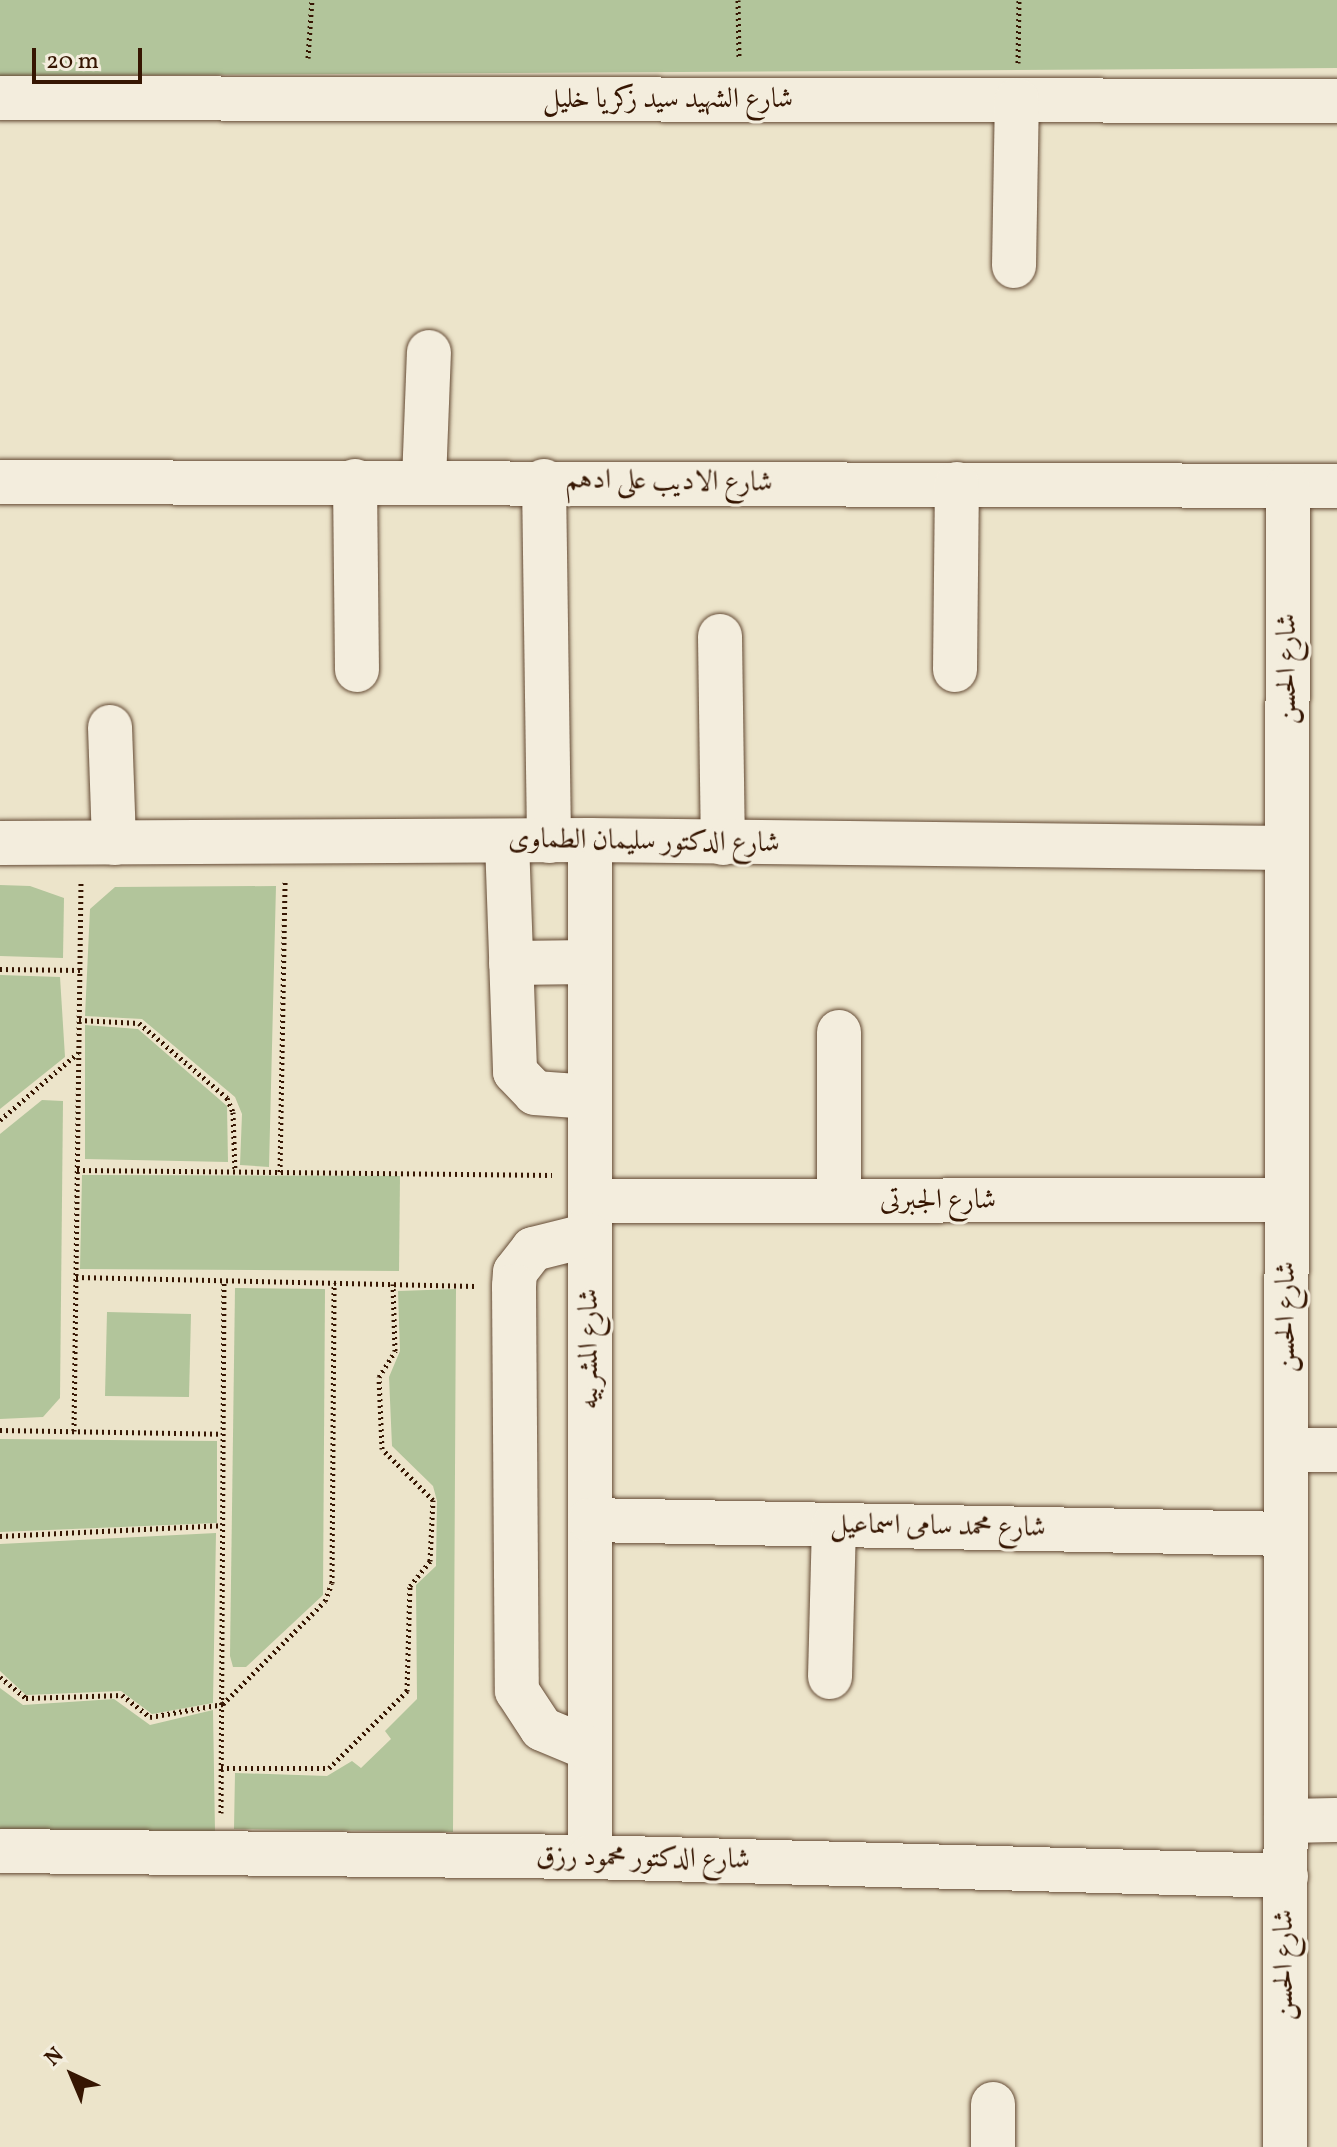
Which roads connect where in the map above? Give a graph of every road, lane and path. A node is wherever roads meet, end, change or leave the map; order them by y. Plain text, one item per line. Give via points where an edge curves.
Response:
1 (312, 0) edge
2 (738, 0) edge
3 (1019, 0) edge
4 (0, 98) edge
5 (306, 99) junction
6 (740, 100) junction
7 (1017, 100) junction
8 (1337, 101) edge
9 (1014, 266) dead end
10 (429, 352) dead end
11 (355, 481) junction
12 (424, 481) junction
13 (544, 481) junction
14 (0, 482) edge
15 (957, 484) junction
16 (1337, 486) edge
17 (1288, 487) junction
18 (720, 636) dead end
19 (357, 670) dead end
20 (955, 670) dead end
21 (110, 727) dead end
22 (285, 841) junction
23 (549, 841) junction
24 (0, 843) edge
25 (723, 843) junction
26 (98, 844) junction
27 (1287, 848) junction
28 (590, 962) junction
29 (511, 963) junction
30 (0, 969) edge
31 (80, 970) junction
32 (79, 1020) junction
33 (839, 1032) dead end
34 (79, 1052) junction
35 (590, 1097) junction
36 (0, 1120) edge
37 (77, 1170) junction
38 (235, 1172) junction
39 (280, 1172) junction
40 (1287, 1200) junction
41 (839, 1201) junction
42 (590, 1204) junction
43 (76, 1277) junction
44 (224, 1280) junction
45 (334, 1283) junction
46 (393, 1284) junction
47 (514, 1286) junction
48 (0, 1430) edge
49 (74, 1431) junction
50 (221, 1434) junction
51 (1286, 1450) junction
52 (1337, 1450) edge
53 (590, 1520) junction
54 (222, 1525) junction
55 (834, 1525) junction
56 (1286, 1534) junction
57 (0, 1536) edge
58 (0, 1677) edge
59 (830, 1677) dead end
60 (223, 1704) junction
61 (590, 1749) junction
62 (221, 1768) junction
63 (1337, 1820) edge
64 (1286, 1821) junction
65 (222, 1850) junction
66 (0, 1851) edge
67 (590, 1857) junction
68 (1286, 1876) junction
69 (993, 2104) dead end
70 (993, 2147) edge
71 (1285, 2147) edge

1 - 5 path
2 - 6 path
3 - 7 path
4 - 5 street, شارع الشهيد سيد زكريا خليل
5 - 6 street, شارع الشهيد سيد زكريا خليل
6 - 7 street, شارع الشهيد سيد زكريا خليل
7 - 8 street, شارع الشهيد سيد زكريا خليل
7 - 9 street
10 - 12 street
11 - 12 street, شارع الاديب على ادهم
11 - 14 street, شارع الاديب على ادهم
11 - 19 street
12 - 13 street, شارع الاديب على ادهم
13 - 15 street, شارع الاديب على ادهم
13 - 23 street
15 - 17 street, شارع الاديب على ادهم
15 - 20 street
16 - 17 street, شارع الاديب على ادهم
17 - 27 street, شارع الحسن
18 - 25 street
21 - 26 street
22 - 23 street, شارع الدكتور سليمان الطماوى
22 - 26 street, شارع الدكتور سليمان الطماوى
22 - 39 path
23 - 25 street, شارع الدكتور سليمان الطماوى
23 - 28 street, شارع المشربيه
23 - 29 street
24 - 26 street, شارع الدكتور سليمان الطماوى
25 - 27 street, شارع الدكتور سليمان الطماوى
26 - 31 path
27 - 40 street, شارع الحسن
28 - 29 street
28 - 35 street, شارع المشربيه
29 - 35 street via 514,1057 522,1085 548,1096
30 - 31 path
31 - 32 path
32 - 34 path
32 - 38 path via 139,1023 227,1098 233,1112
33 - 41 street
34 - 36 path
34 - 37 path
35 - 42 street, شارع المشربيه
37 - 38 path
37 - 43 path
38 - 39 path
39 - 42 path
40 - 41 street, شارع الجبرتى
40 - 51 street, شارع الحسن
41 - 42 street, شارع الجبرتى
42 - 47 street, شارع الجبرتى via 533,1249 515,1272
42 - 53 street, شارع المشربيه
43 - 44 path
43 - 49 path
44 - 45 path
44 - 50 path
45 - 46 path
45 - 60 path via 331,1590
46 - 47 path
46 - 62 path via 395,1351 379,1377 382,1449 433,1500 430,1561 410,1586 405,1695 329,1768
47 - 61 street via 517,1691 542,1729
48 - 49 path
49 - 50 path
50 - 54 path
51 - 52 street
51 - 56 street, شارع الحسن
53 - 55 street, شارع محمد سامى اسماعيل
53 - 61 street, شارع المشربيه
54 - 57 path
54 - 60 path
55 - 56 street, شارع محمد سامى اسماعيل
55 - 59 street
56 - 64 street, شارع الحسن
58 - 60 path via 26,1698 122,1695 150,1717
60 - 62 path
61 - 67 street, شارع المشربيه
62 - 65 path
63 - 64 street
64 - 68 street, شارع الحسن
65 - 66 street, شارع الدكتور محمود رزق
65 - 67 street, شارع الدكتور محمود رزق
67 - 68 street, شارع الدكتور محمود رزق
68 - 71 street, شارع الحسن
69 - 70 street

